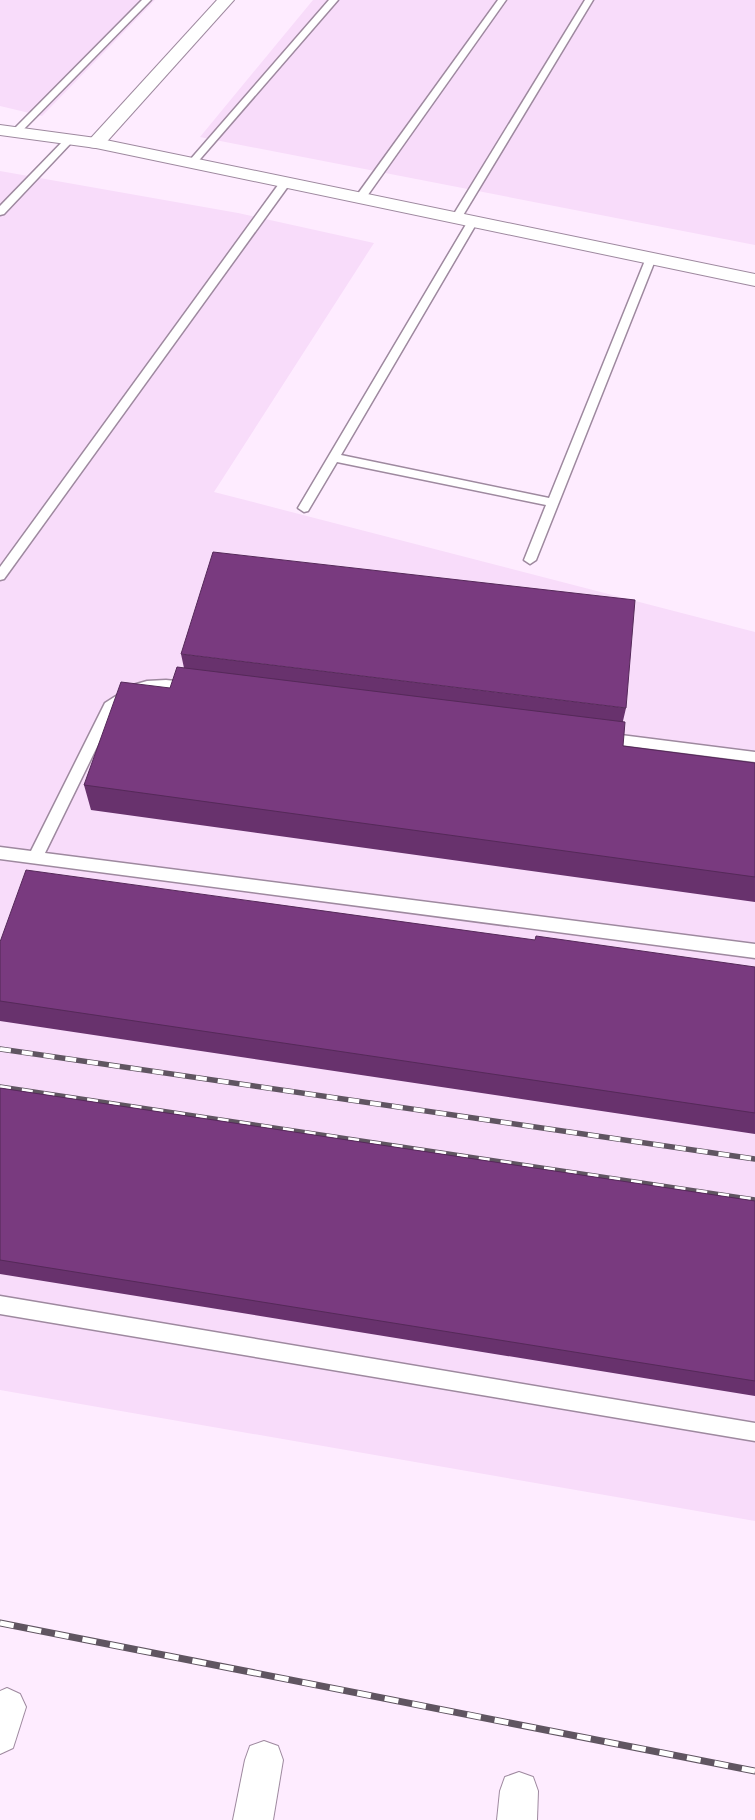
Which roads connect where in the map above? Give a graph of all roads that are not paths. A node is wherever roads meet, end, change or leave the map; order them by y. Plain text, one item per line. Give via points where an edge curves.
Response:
1 (147, 0) edge
2 (226, 0) edge
3 (334, 0) edge
4 (502, 0) edge
5 (588, 0) edge
6 (8, 131) edge
7 (69, 140) junction
8 (96, 144) junction
9 (192, 163) junction
10 (285, 183) junction
11 (361, 197) junction
12 (0, 212) edge
13 (465, 219) junction
14 (650, 258) junction
15 (755, 280) edge
16 (334, 457) junction
17 (554, 503) junction
18 (304, 508) dead end
19 (530, 560) dead end
20 (0, 576) edge
21 (203, 688) edge
22 (587, 736) edge
23 (755, 757) edge
24 (0, 853) edge
25 (35, 858) junction
26 (755, 952) edge
27 (0, 1305) edge
28 (755, 1432) edge
29 (264, 1760) dead end
30 (253, 1820) edge

1 - 6 lane
2 - 8 main road
3 - 9 lane
4 - 11 lane
5 - 13 lane
6 - 7 main road
7 - 8 main road
7 - 12 lane
8 - 9 main road
9 - 10 main road
10 - 11 main road
10 - 20 lane
11 - 13 main road
13 - 14 main road
13 - 16 lane
14 - 15 main road
14 - 17 lane
16 - 17 lane
16 - 18 lane
17 - 19 lane
21 - 25 lane via 163,684 139,686 110,706
22 - 23 lane
24 - 25 lane
25 - 26 lane
27 - 28 lane
29 - 30 main road

